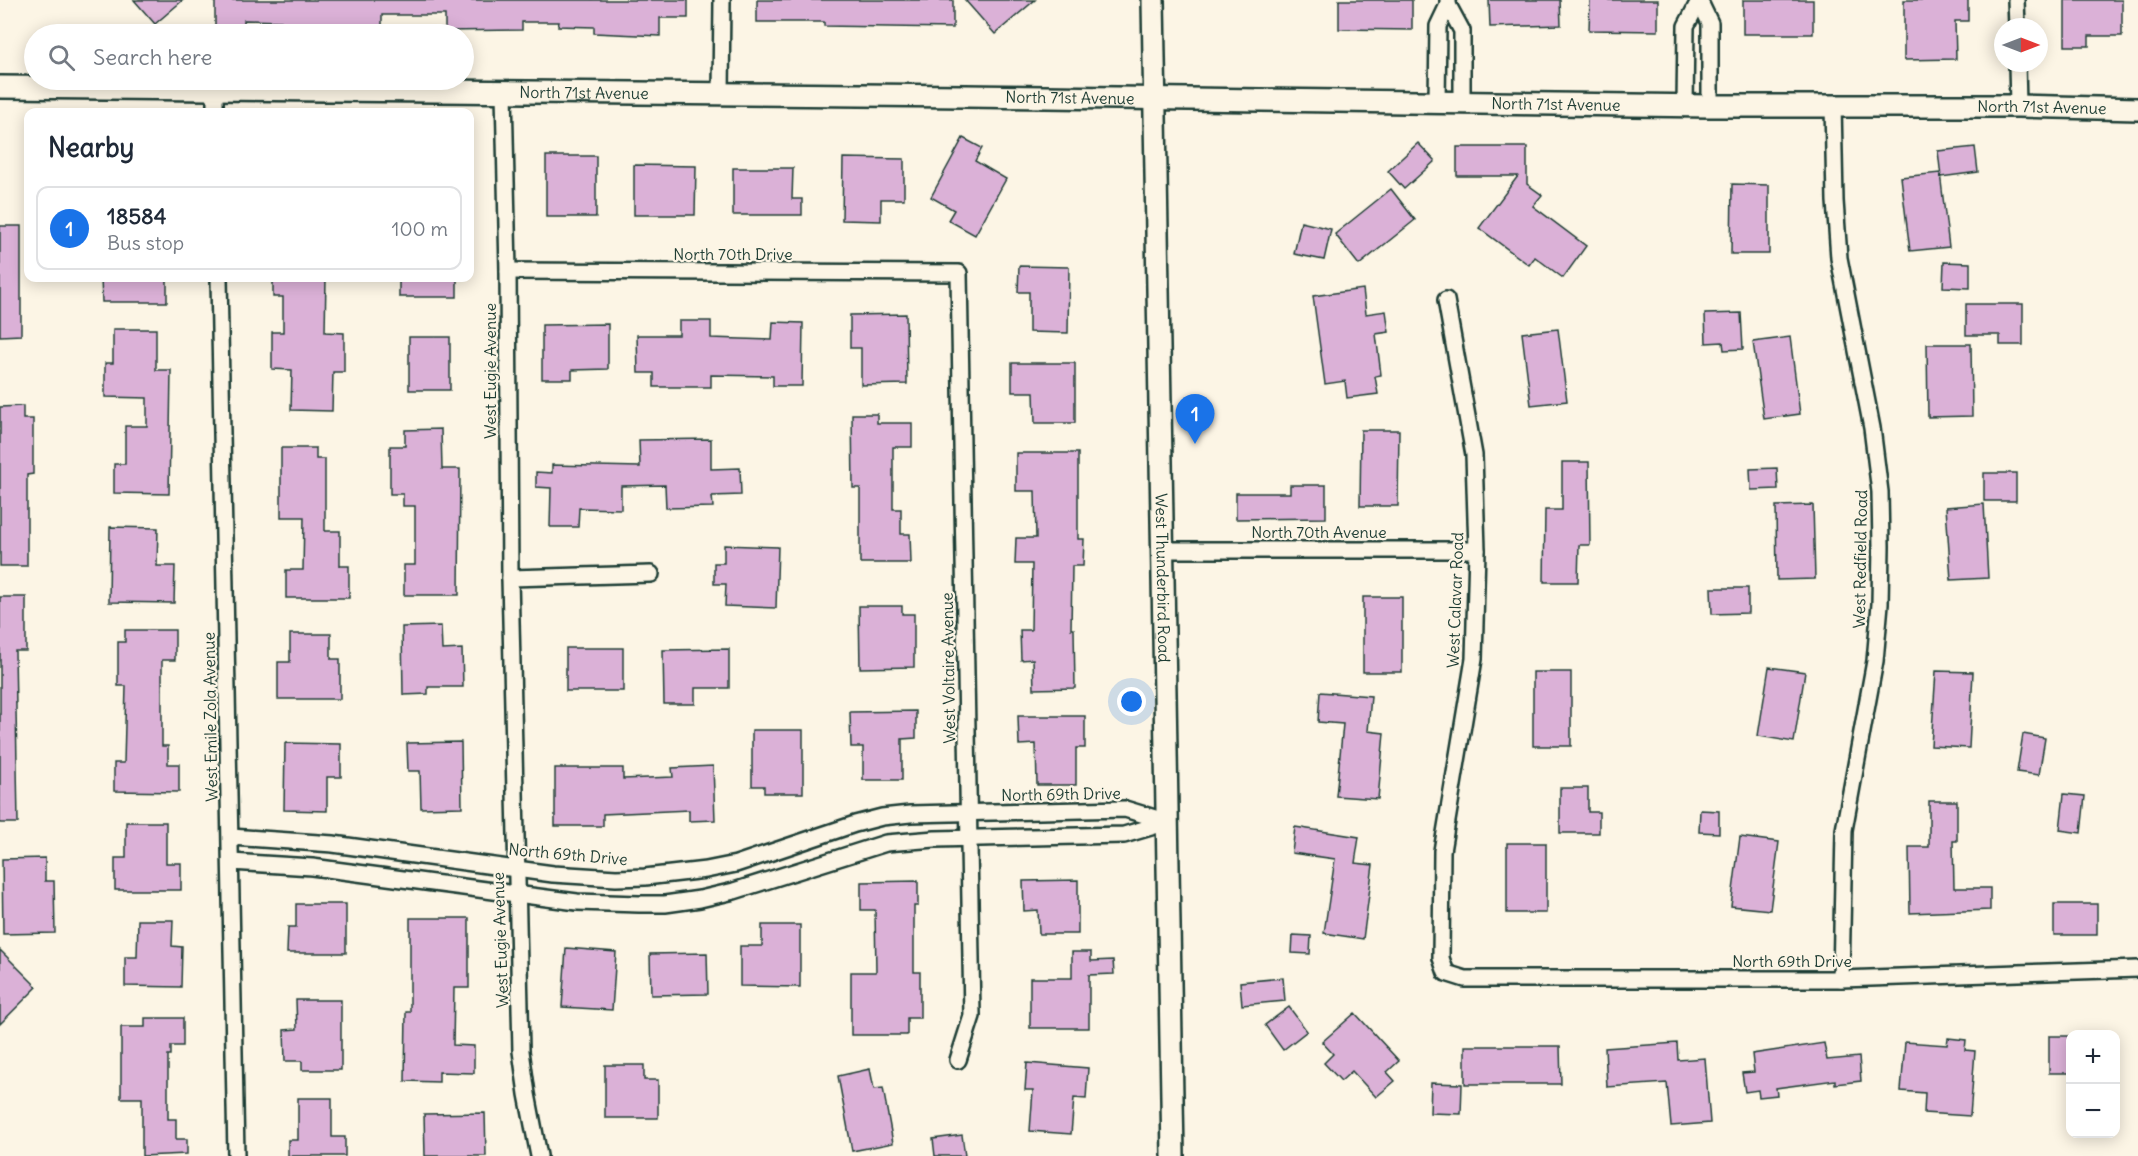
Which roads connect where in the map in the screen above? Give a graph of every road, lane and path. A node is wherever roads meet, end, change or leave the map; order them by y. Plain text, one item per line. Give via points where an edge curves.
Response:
1 (722, 0) edge
2 (1153, 0) edge
3 (2016, 0) edge
4 (1699, 1) edge
5 (1448, 3) edge
6 (2017, 18) edge
7 (1462, 46) junction
8 (1437, 47) junction
9 (1686, 50) junction
10 (1710, 50) junction
11 (2017, 72) edge
12 (0, 87) edge
13 (24, 87) edge
14 (215, 90) joint
15 (504, 92) junction
16 (721, 94) junction
17 (1155, 99) junction
18 (1437, 102) junction
19 (1462, 103) junction
20 (1833, 105) junction
21 (1685, 106) junction
22 (1710, 106) junction
23 (2018, 106) junction
24 (215, 108) edge
25 (2138, 109) edge
26 (507, 270) junction
27 (959, 273) joint
28 (219, 282) edge
29 (1446, 300) dead end
30 (1161, 550) junction
31 (1477, 550) junction
32 (651, 574) dead end
33 (510, 578) junction
34 (969, 814) junction
35 (1168, 822) junction
36 (231, 837) junction
37 (969, 839) junction
38 (231, 862) junction
39 (725, 866) junction
40 (516, 869) junction
41 (732, 891) junction
42 (517, 895) junction
43 (2138, 969) edge
44 (1446, 973) joint
45 (1841, 979) junction
46 (958, 1060) dead end
47 (236, 1156) edge
48 (539, 1156) edge
49 (1173, 1156) edge

1 - 16 street
2 - 17 street, West Thunderbird Road
3 - 6 street
4 - 9 street via 1686,26
4 - 10 street via 1710,23
5 - 7 street via 1462,31
5 - 8 street via 1438,26
7 - 8 street
7 - 19 street
8 - 18 street
9 - 10 street
9 - 21 street
10 - 22 street
11 - 23 street
12 - 13 street, North 71st Avenue
14 - 15 street, North 71st Avenue
14 - 24 street
15 - 16 street, North 71st Avenue
15 - 26 street, West Eugie Avenue
16 - 17 street, North 71st Avenue
17 - 18 street, North 71st Avenue
17 - 30 street, West Thunderbird Road
18 - 19 street, North 71st Avenue
19 - 21 street, North 71st Avenue
20 - 22 street, North 71st Avenue
20 - 23 street, North 71st Avenue
20 - 45 street, West Redfield Road via 1839,258 1872,428 1880,492 1881,546 1875,661 1844,831
21 - 22 street, North 71st Avenue
23 - 25 street, North 71st Avenue
26 - 27 street, North 70th Drive
26 - 33 street, West Eugie Avenue
27 - 34 street, West Voltaire Avenue
28 - 36 street, West Emile Zola Avenue
29 - 31 street, West Calavar Road via 1474,455
30 - 31 street, North 70th Avenue
30 - 35 street, West Thunderbird Road
31 - 44 street, West Calavar Road via 1474,659 1442,851 1441,958
32 - 33 street
33 - 40 street, West Eugie Avenue
34 - 35 street, North 69th Drive via 1125,809
34 - 37 street, West Voltaire Avenue
34 - 39 street, North 69th Drive via 882,817
35 - 37 street via 1124,835
35 - 49 street, West Thunderbird Road
36 - 38 street, West Emile Zola Avenue
36 - 40 street, North 69th Drive via 333,844
37 - 41 street via 886,843
37 - 46 street, West Voltaire Avenue via 972,1016
38 - 42 street via 312,867
38 - 47 street, West Emile Zola Avenue
39 - 40 street, North 69th Drive via 616,878
39 - 41 street
40 - 42 street, West Eugie Avenue
41 - 42 street via 665,904 606,904
42 - 48 street, West Eugie Avenue via 521,1051
43 - 45 street, North 69th Drive
44 - 45 street, North 69th Drive via 1465,978

